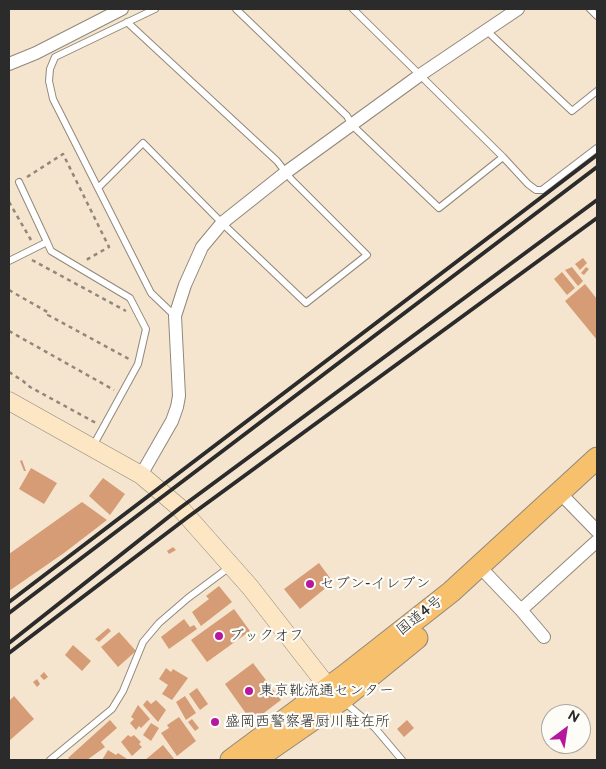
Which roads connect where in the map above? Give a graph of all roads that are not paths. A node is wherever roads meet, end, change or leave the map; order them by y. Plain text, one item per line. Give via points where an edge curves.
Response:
1 (91, 9) edge
2 (122, 9) edge
3 (155, 9) edge
4 (236, 9) edge
5 (353, 9) edge
6 (518, 9) edge
7 (590, 9) edge
8 (597, 16) edge
9 (97, 21) junction
10 (127, 22) junction
11 (485, 29) junction
12 (9, 64) edge
13 (420, 75) junction
14 (597, 91) edge
15 (352, 125) junction
16 (597, 148) edge
17 (503, 157) junction
18 (285, 173) junction
19 (19, 182) road end
20 (98, 188) junction
21 (222, 223) junction
22 (48, 242) junction
23 (9, 261) edge
24 (175, 316) junction
25 (9, 401) edge
26 (92, 447) junction
27 (597, 458) edge
28 (141, 475) junction
29 (597, 476) edge
30 (564, 497) junction
31 (597, 531) edge
32 (597, 541) edge
33 (232, 565) junction
34 (484, 571) junction
35 (521, 610) junction
36 (544, 637) dead end
37 (334, 693) junction
38 (50, 760) edge
39 (231, 760) edge
40 (254, 760) edge
41 (402, 760) edge

1 - 9 street
2 - 9 street
3 - 10 lane
4 - 15 lane via 347,116
5 - 13 lane
6 - 11 street
7 - 8 lane
9 - 12 street
10 - 18 lane
10 - 20 lane via 55,58 50,69 53,99
11 - 13 street
11 - 14 lane via 572,111
13 - 15 street
13 - 17 lane
15 - 17 lane via 439,208
15 - 18 street
16 - 17 lane via 542,190 528,184
18 - 21 street
18 - 21 lane via 367,255 306,303
19 - 22 lane
20 - 21 lane via 143,143
20 - 24 lane via 151,293
21 - 24 street via 193,264
22 - 23 lane
22 - 26 lane via 51,251 130,298 146,329 138,364
24 - 28 street via 177,407
25 - 26 street
26 - 28 street
27 - 30 highway, 国道4号
28 - 33 street via 180,508
29 - 30 highway, 国道4号
30 - 31 street
30 - 34 highway, 国道4号
32 - 35 street
33 - 37 street
33 - 38 lane via 159,623 143,642 112,709
34 - 35 street
34 - 37 highway, 国道4号
35 - 36 street
37 - 39 highway, 国道4号
37 - 40 highway, 国道4号
37 - 41 lane via 375,728

